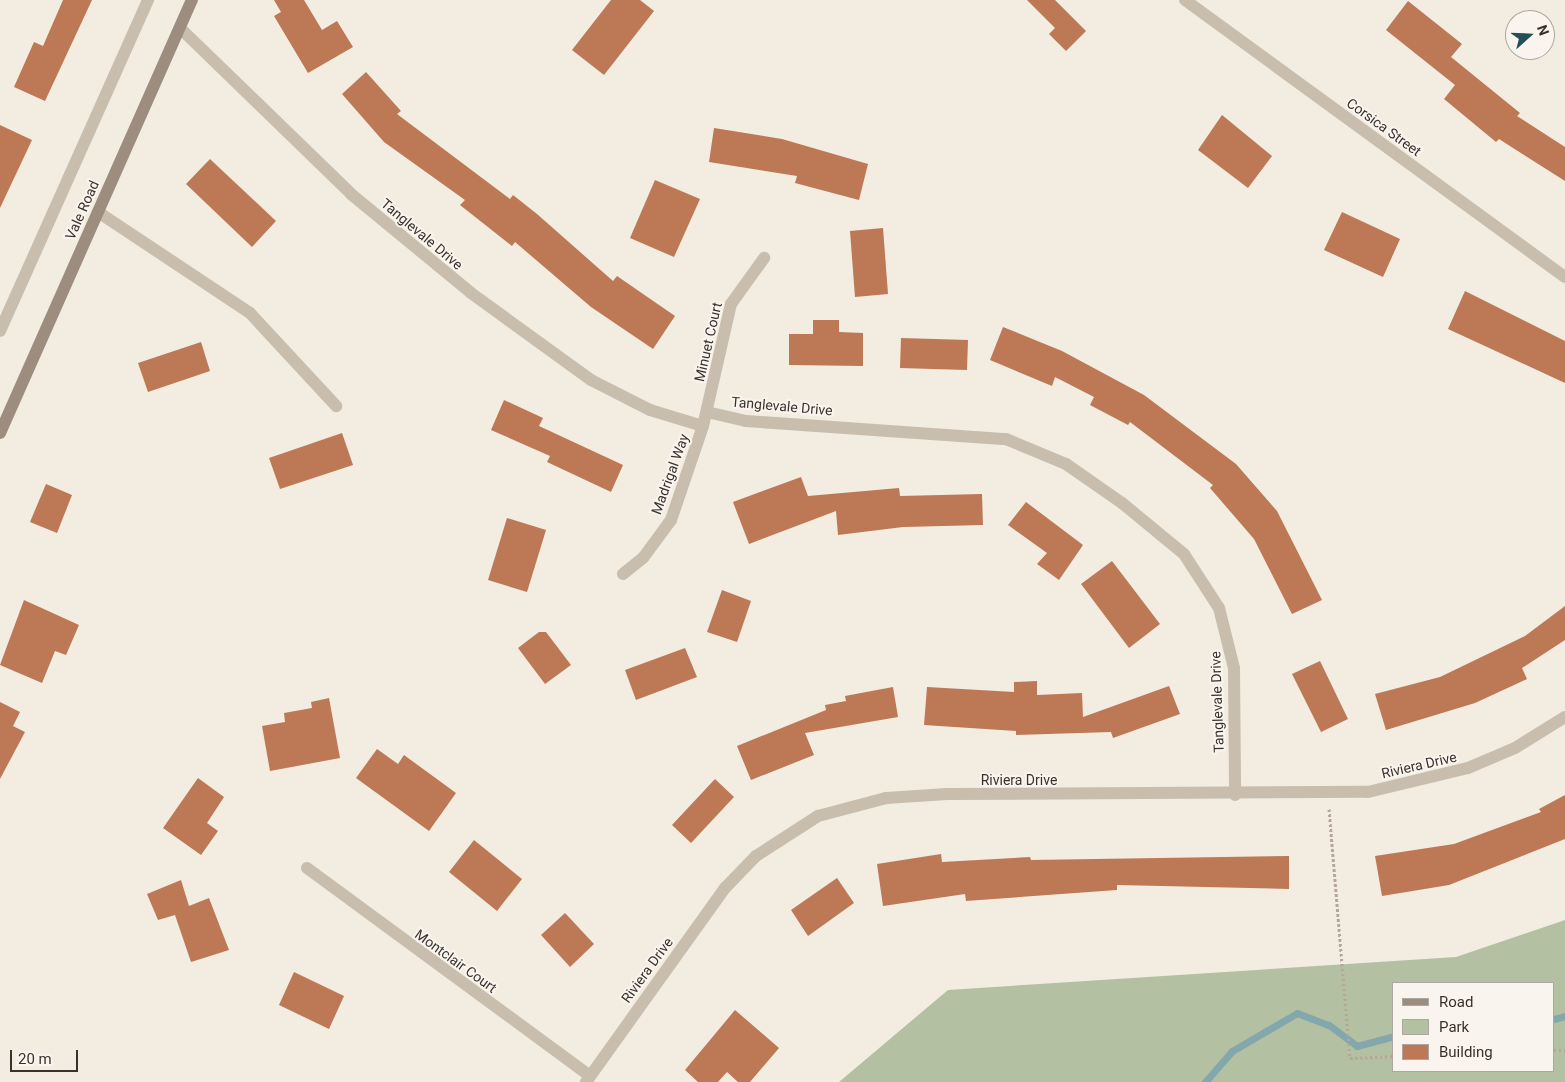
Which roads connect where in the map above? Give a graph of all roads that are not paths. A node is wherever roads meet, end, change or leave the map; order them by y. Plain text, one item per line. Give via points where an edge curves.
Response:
1 (148, 0) edge
2 (192, 0) edge
3 (1185, 0) edge
4 (180, 28) junction
5 (98, 212) junction
6 (764, 258) dead end
7 (1565, 276) edge
8 (0, 331) edge
9 (336, 406) dead end
10 (707, 412) junction
11 (703, 426) junction
12 (0, 433) edge
13 (623, 574) dead end
14 (1565, 717) edge
15 (1235, 795) junction
16 (307, 868) dead end
17 (588, 1079) edge

1 - 8 street
2 - 4 main road, Vale Road
3 - 7 street, Corsica Street
4 - 5 main road, Vale Road
4 - 11 street, Tanglevale Drive via 351,194 471,293 591,380 642,406
5 - 9 street via 250,313
5 - 12 main road, Vale Road
6 - 10 street, Minuet Court via 731,304
10 - 11 street
10 - 15 street, Tanglevale Drive via 746,421 1006,439 1066,464 1122,503 1184,554 1219,608 1234,668
11 - 13 street, Madrigal Way via 671,520 644,558
14 - 15 street, Riviera Drive via 1515,748 1421,783 1328,793
15 - 17 street, Riviera Drive via 946,794 886,798 818,816 764,850 725,888
16 - 17 street, Montclair Court

